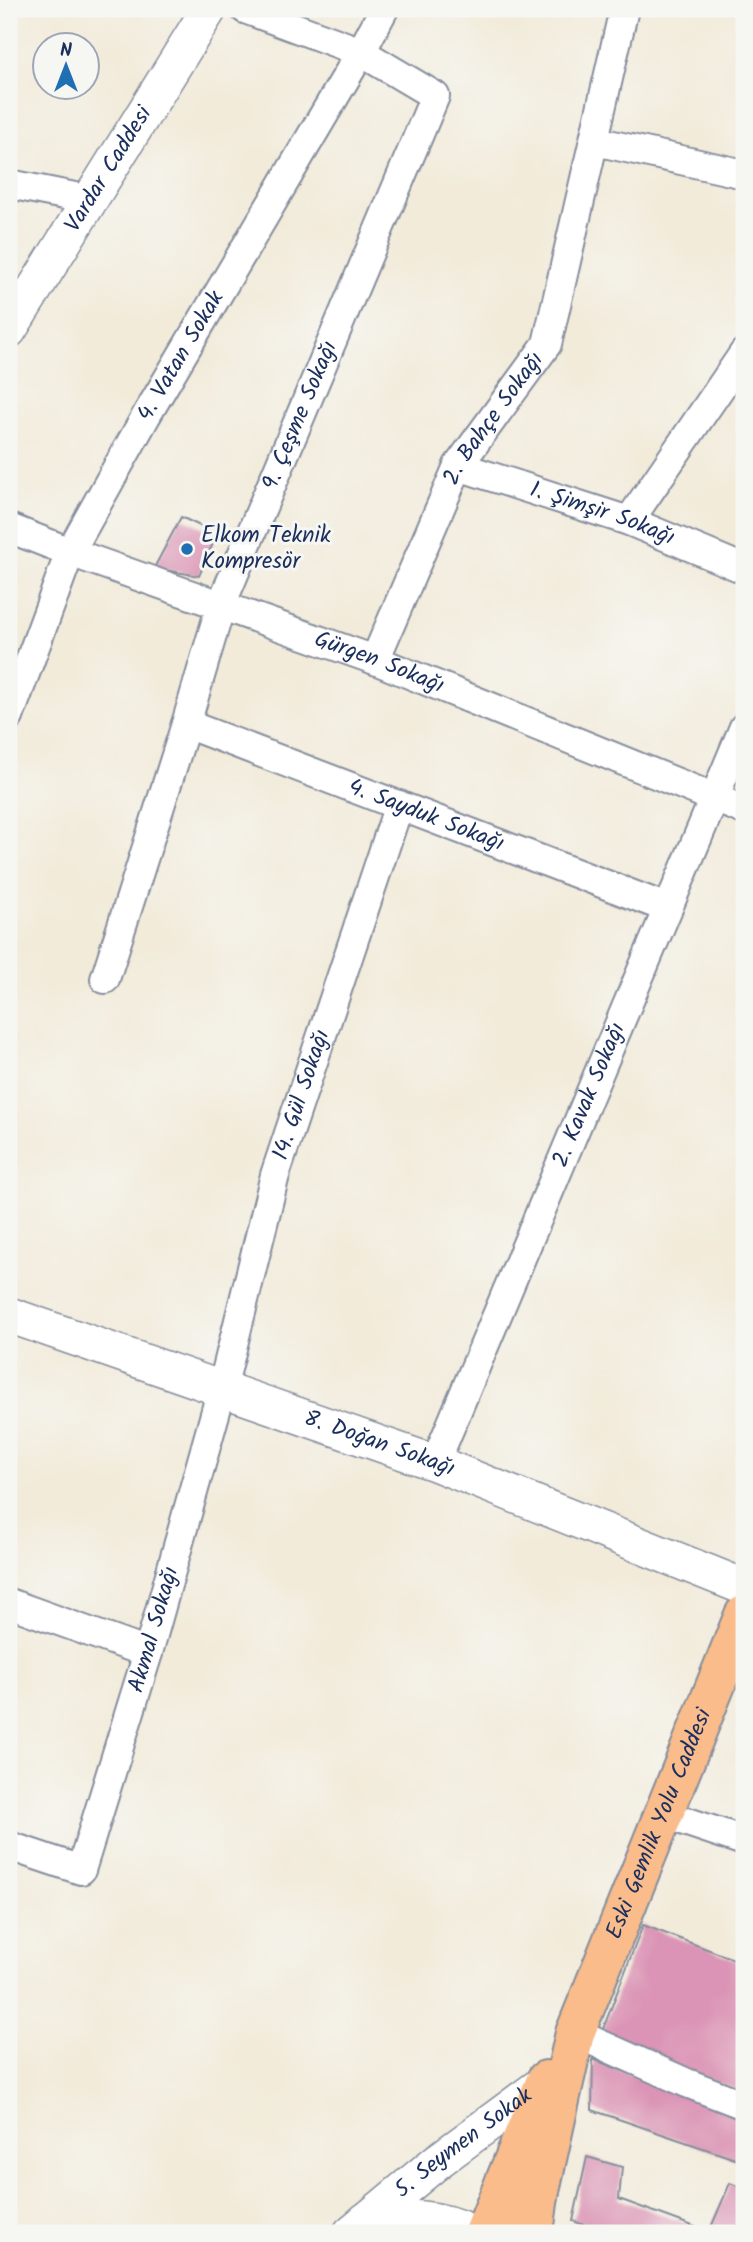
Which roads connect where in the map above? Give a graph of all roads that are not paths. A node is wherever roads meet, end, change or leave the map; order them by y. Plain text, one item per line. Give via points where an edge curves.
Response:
1 (209, 9) edge
2 (245, 9) edge
3 (384, 9) edge
4 (624, 9) edge
5 (360, 52) junction
6 (595, 141) junction
7 (744, 174) edge
8 (9, 184) edge
9 (90, 200) junction
10 (9, 330) edge
11 (744, 353) edge
12 (458, 466) junction
13 (629, 521) junction
14 (9, 528) edge
15 (70, 552) junction
16 (744, 569) edge
17 (221, 605) junction
18 (375, 660) junction
19 (9, 717) edge
20 (186, 724) junction
21 (744, 727) edge
22 (716, 799) junction
23 (399, 806) junction
24 (744, 810) edge
25 (667, 908) junction
26 (104, 979) dead end
27 (9, 1314) edge
28 (222, 1389) junction
29 (435, 1463) junction
30 (744, 1587) edge
31 (9, 1603) edge
32 (744, 1615) edge
33 (148, 1653) junction
34 (664, 1814) junction
35 (744, 1841) edge
36 (9, 1846) edge
37 (575, 2033) junction
38 (545, 2082) junction
39 (744, 2105) edge
40 (538, 2224) edge
41 (358, 2227) edge
42 (472, 2233) edge
43 (484, 2233) edge

1 - 9 street, Vardar Caddesi
2 - 5 street, 9. Çeşme Sokağı
3 - 5 street, 4. Vatan Sokak
4 - 6 street, 2. Bahçe Sokağı
5 - 15 street, 4. Vatan Sokak
5 - 17 street, 9. Çeşme Sokağı via 435,96
6 - 7 street
6 - 12 street, 2. Bahçe Sokağı via 547,344
8 - 9 street
9 - 10 street, Vardar Caddesi
11 - 13 street
12 - 13 street, 1. Şimşir Sokağı
12 - 18 street, 2. Bahçe Sokağı
13 - 16 street, 1. Şimşir Sokağı
14 - 15 street, Gürgen Sokağı
15 - 17 street, Gürgen Sokağı
15 - 19 street, 4. Vatan Sokak
17 - 18 street, Gürgen Sokağı
17 - 20 street, 9. Çeşme Sokağı
18 - 22 street, Gürgen Sokağı
20 - 23 street, 4. Sayduk Sokağı
20 - 26 street, 9. Çeşme Sokağı
21 - 22 street, 2. Kavak Sokağı
22 - 24 street, Gürgen Sokağı
22 - 25 street, 2. Kavak Sokağı
23 - 25 street, 4. Sayduk Sokağı
23 - 28 street, 14. Gül Sokağı via 275,1175
25 - 29 street, 2. Kavak Sokağı
27 - 28 street, 8. Doğan Sokağı
28 - 29 street, 8. Doğan Sokağı
28 - 33 street, Akmal Sokağı
29 - 30 street, 8. Doğan Sokağı
31 - 33 street
32 - 34 main road, Eski Gemlik Yolu Caddesi
33 - 36 street, Akmal Sokağı via 81,1870
34 - 35 street
34 - 37 main road, Eski Gemlik Yolu Caddesi
37 - 38 main road, Eski Gemlik Yolu Caddesi
37 - 39 street
37 - 40 main road, Eski Gemlik Yolu Caddesi
38 - 41 street, 5. Seymen Sokak
38 - 43 main road, Eski Gemlik Yolu Caddesi
41 - 42 street via 398,2217 430,2218

